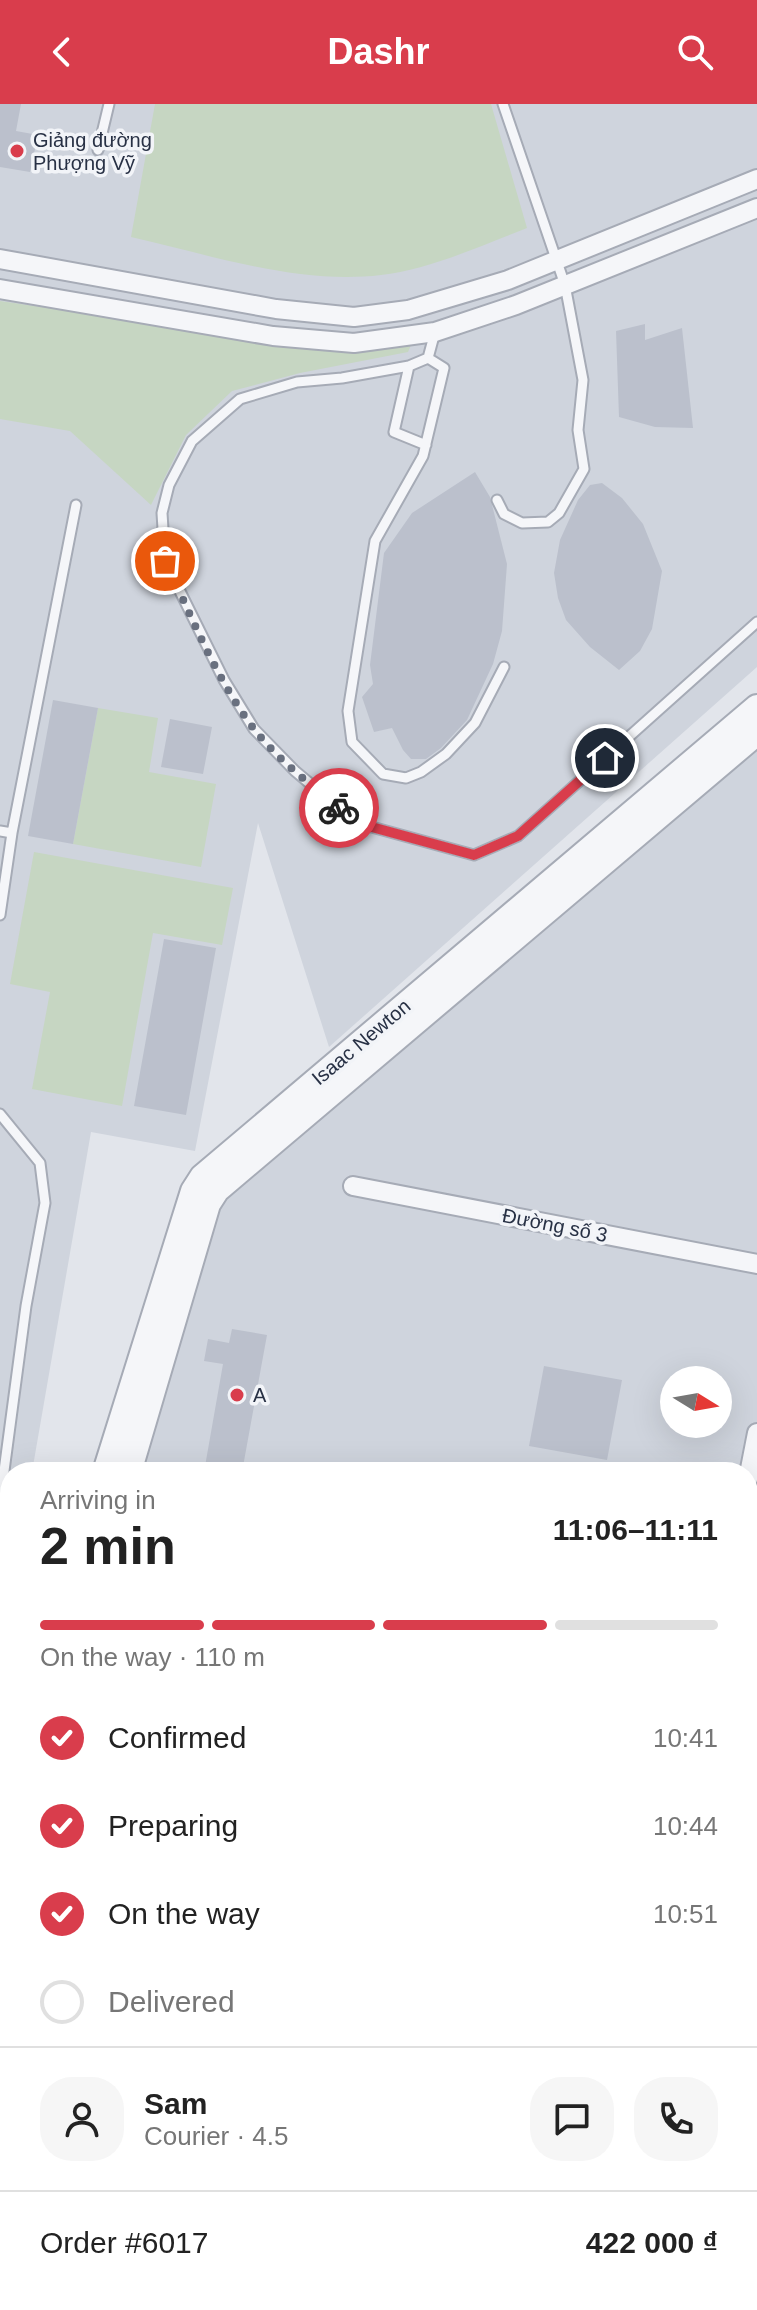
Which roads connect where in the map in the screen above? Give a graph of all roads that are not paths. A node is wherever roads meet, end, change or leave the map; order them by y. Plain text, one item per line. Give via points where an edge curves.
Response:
1 (109, 104) edge
2 (503, 104) edge
3 (98, 150) dead end
4 (757, 179) edge
5 (757, 208) edge
6 (0, 259) edge
7 (559, 260) junction
8 (565, 285) junction
9 (0, 289) edge
10 (435, 332) junction
11 (428, 358) junction
12 (409, 366) junction
13 (426, 445) junction
14 (497, 500) dead end
15 (76, 505) dead end
16 (757, 622) edge
17 (504, 667) dead end
18 (757, 707) edge
19 (757, 733) edge
20 (0, 831) edge
21 (12, 833) junction
22 (0, 915) edge
23 (0, 1114) edge
24 (353, 1186) dead end
25 (757, 1264) edge
26 (757, 1433) edge
27 (5, 1462) edge
28 (108, 1462) edge
29 (132, 1462) edge
30 (751, 1462) edge

1 - 3 lane
2 - 7 lane
4 - 7 street
5 - 8 street
6 - 7 street via 276,309 354,317 451,299
7 - 8 lane
8 - 10 street
8 - 14 lane via 583,380 578,430 584,469 559,513 548,522 522,523 504,514
9 - 10 street via 286,337 354,343
10 - 11 lane
11 - 12 lane
11 - 13 lane via 444,368
12 - 13 lane via 394,432
12 - 16 lane via 297,382 240,399 192,441 169,485 162,513 165,561 254,729 357,823 474,855 518,836
13 - 17 lane via 375,541 348,711 352,742 383,774 406,778 421,772 475,723
15 - 21 lane
18 - 28 street, Isaac Newton via 202,1177 193,1191
19 - 29 street, Isaac Newton via 217,1190 208,1204
20 - 21 lane
21 - 22 lane
23 - 27 lane via 40,1163 45,1203
24 - 25 street, Đường số 3
26 - 30 street

